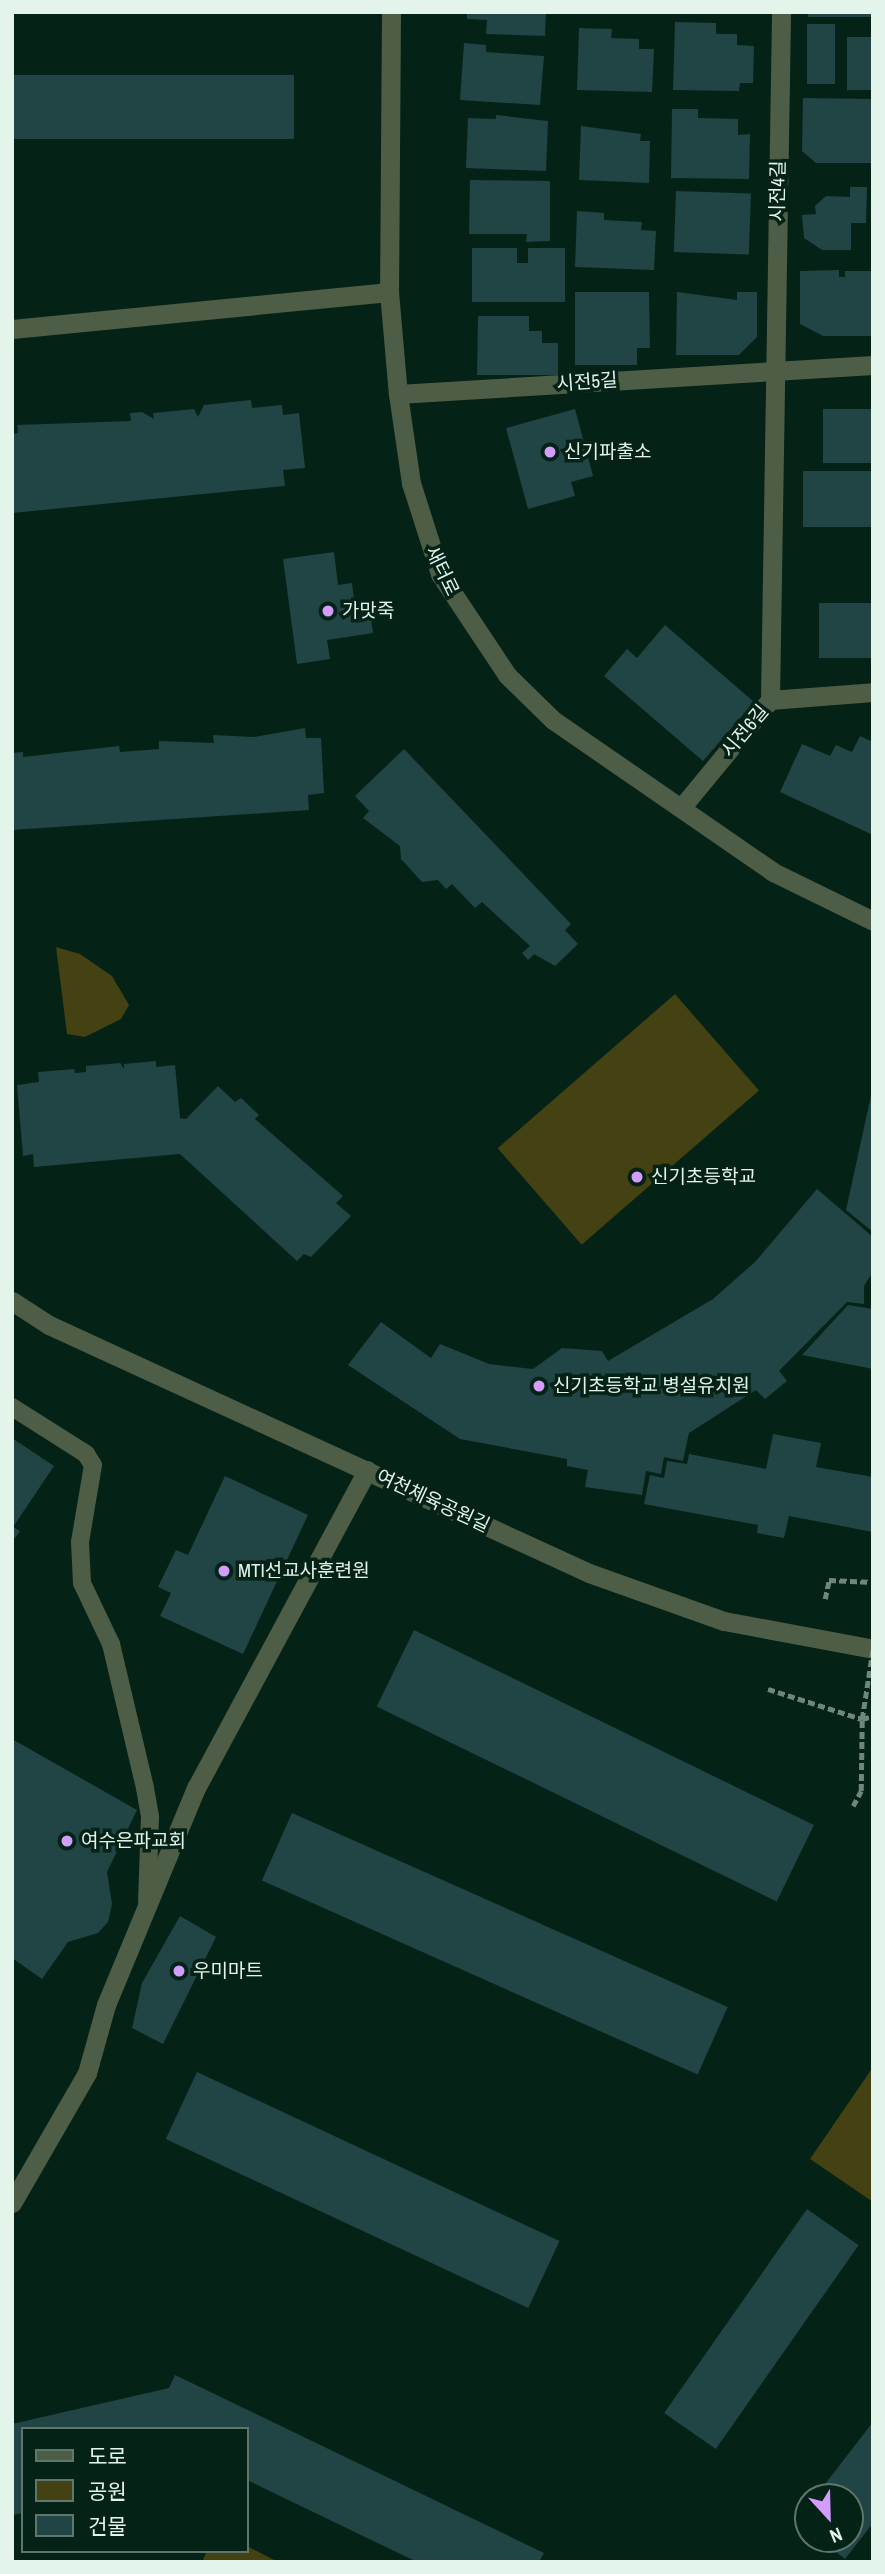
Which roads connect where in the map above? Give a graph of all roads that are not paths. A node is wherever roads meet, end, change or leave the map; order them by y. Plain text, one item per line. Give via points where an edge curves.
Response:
1 (391, 12) edge
2 (781, 12) edge
3 (389, 292) junction
4 (12, 329) edge
5 (873, 365) edge
6 (775, 371) junction
7 (398, 394) junction
8 (873, 692) edge
9 (770, 700) junction
10 (681, 808) junction
11 (873, 921) edge
12 (12, 1301) edge
13 (12, 1407) edge
14 (368, 1470) junction
15 (873, 1649) edge
16 (147, 1902) junction
17 (12, 2203) edge

1 - 3 street, 새터로
2 - 6 street, 시전4길
3 - 4 street
3 - 7 street, 새터로
5 - 6 street, 시전5길
6 - 7 street, 시전5길
6 - 9 street
7 - 10 street, 새터로 via 422,529 440,574 475,632 520,690 553,720
8 - 9 street, 시전6길
9 - 10 street, 시전6길
10 - 11 street, 새터로 via 808,894
12 - 14 street, 여천체육공원길 via 49,1325
13 - 16 lane via 86,1454 93,1465 80,1542 82,1583 111,1644 145,1788 150,1817
14 - 15 street, 여천체육공원길 via 589,1573 724,1621
14 - 16 street via 197,1788
16 - 17 street via 106,2005 87,2073

